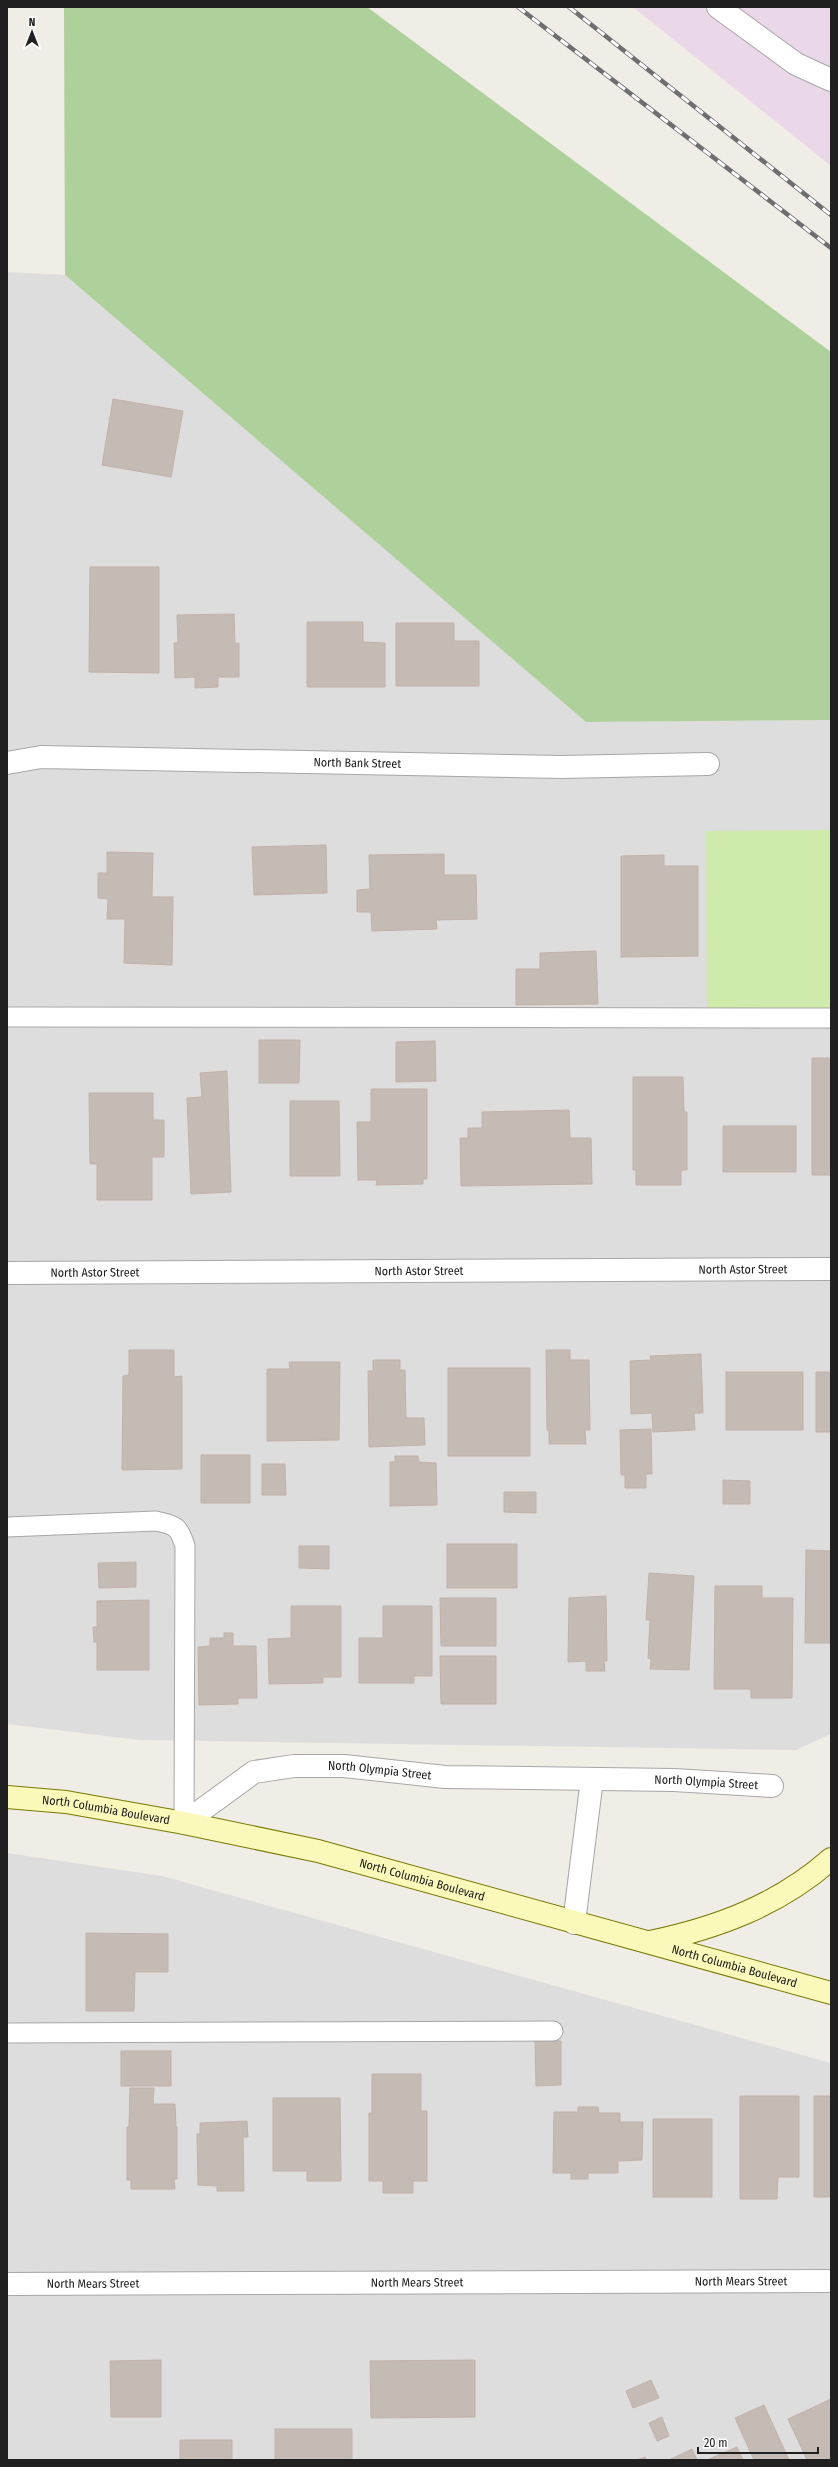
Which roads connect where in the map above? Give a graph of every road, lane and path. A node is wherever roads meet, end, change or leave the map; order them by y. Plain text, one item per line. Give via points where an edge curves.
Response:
1 (718, 7) edge
2 (831, 80) edge
3 (7, 763) edge
4 (708, 764) dead end
5 (7, 1017) edge
6 (831, 1018) edge
7 (831, 1270) edge
8 (7, 1273) edge
9 (7, 1527) edge
10 (592, 1779) junction
11 (772, 1786) dead end
12 (7, 1797) edge
13 (184, 1823) junction
14 (831, 1859) edge
15 (574, 1923) junction
16 (647, 1943) junction
17 (831, 1993) edge
18 (553, 2031) dead end
19 (7, 2034) edge
20 (828, 2281) dead end
21 (7, 2284) edge

1 - 2 street via 796,64
3 - 4 street, North Bank Street via 41,757 561,767
5 - 6 lane
7 - 8 street, North Astor Street
9 - 13 lane via 156,1521 171,1524 180,1530 185,1546
10 - 11 street, North Olympia Street via 674,1780
10 - 13 street, North Olympia Street via 445,1777 344,1766 294,1766 254,1772
10 - 15 street
12 - 13 main road, North Columbia Boulevard via 66,1802
13 - 15 main road, North Columbia Boulevard via 318,1851
14 - 16 main road via 777,1898 736,1919 692,1934
15 - 16 main road, North Columbia Boulevard
16 - 17 main road, North Columbia Boulevard
18 - 19 lane
20 - 21 street, North Mears Street

